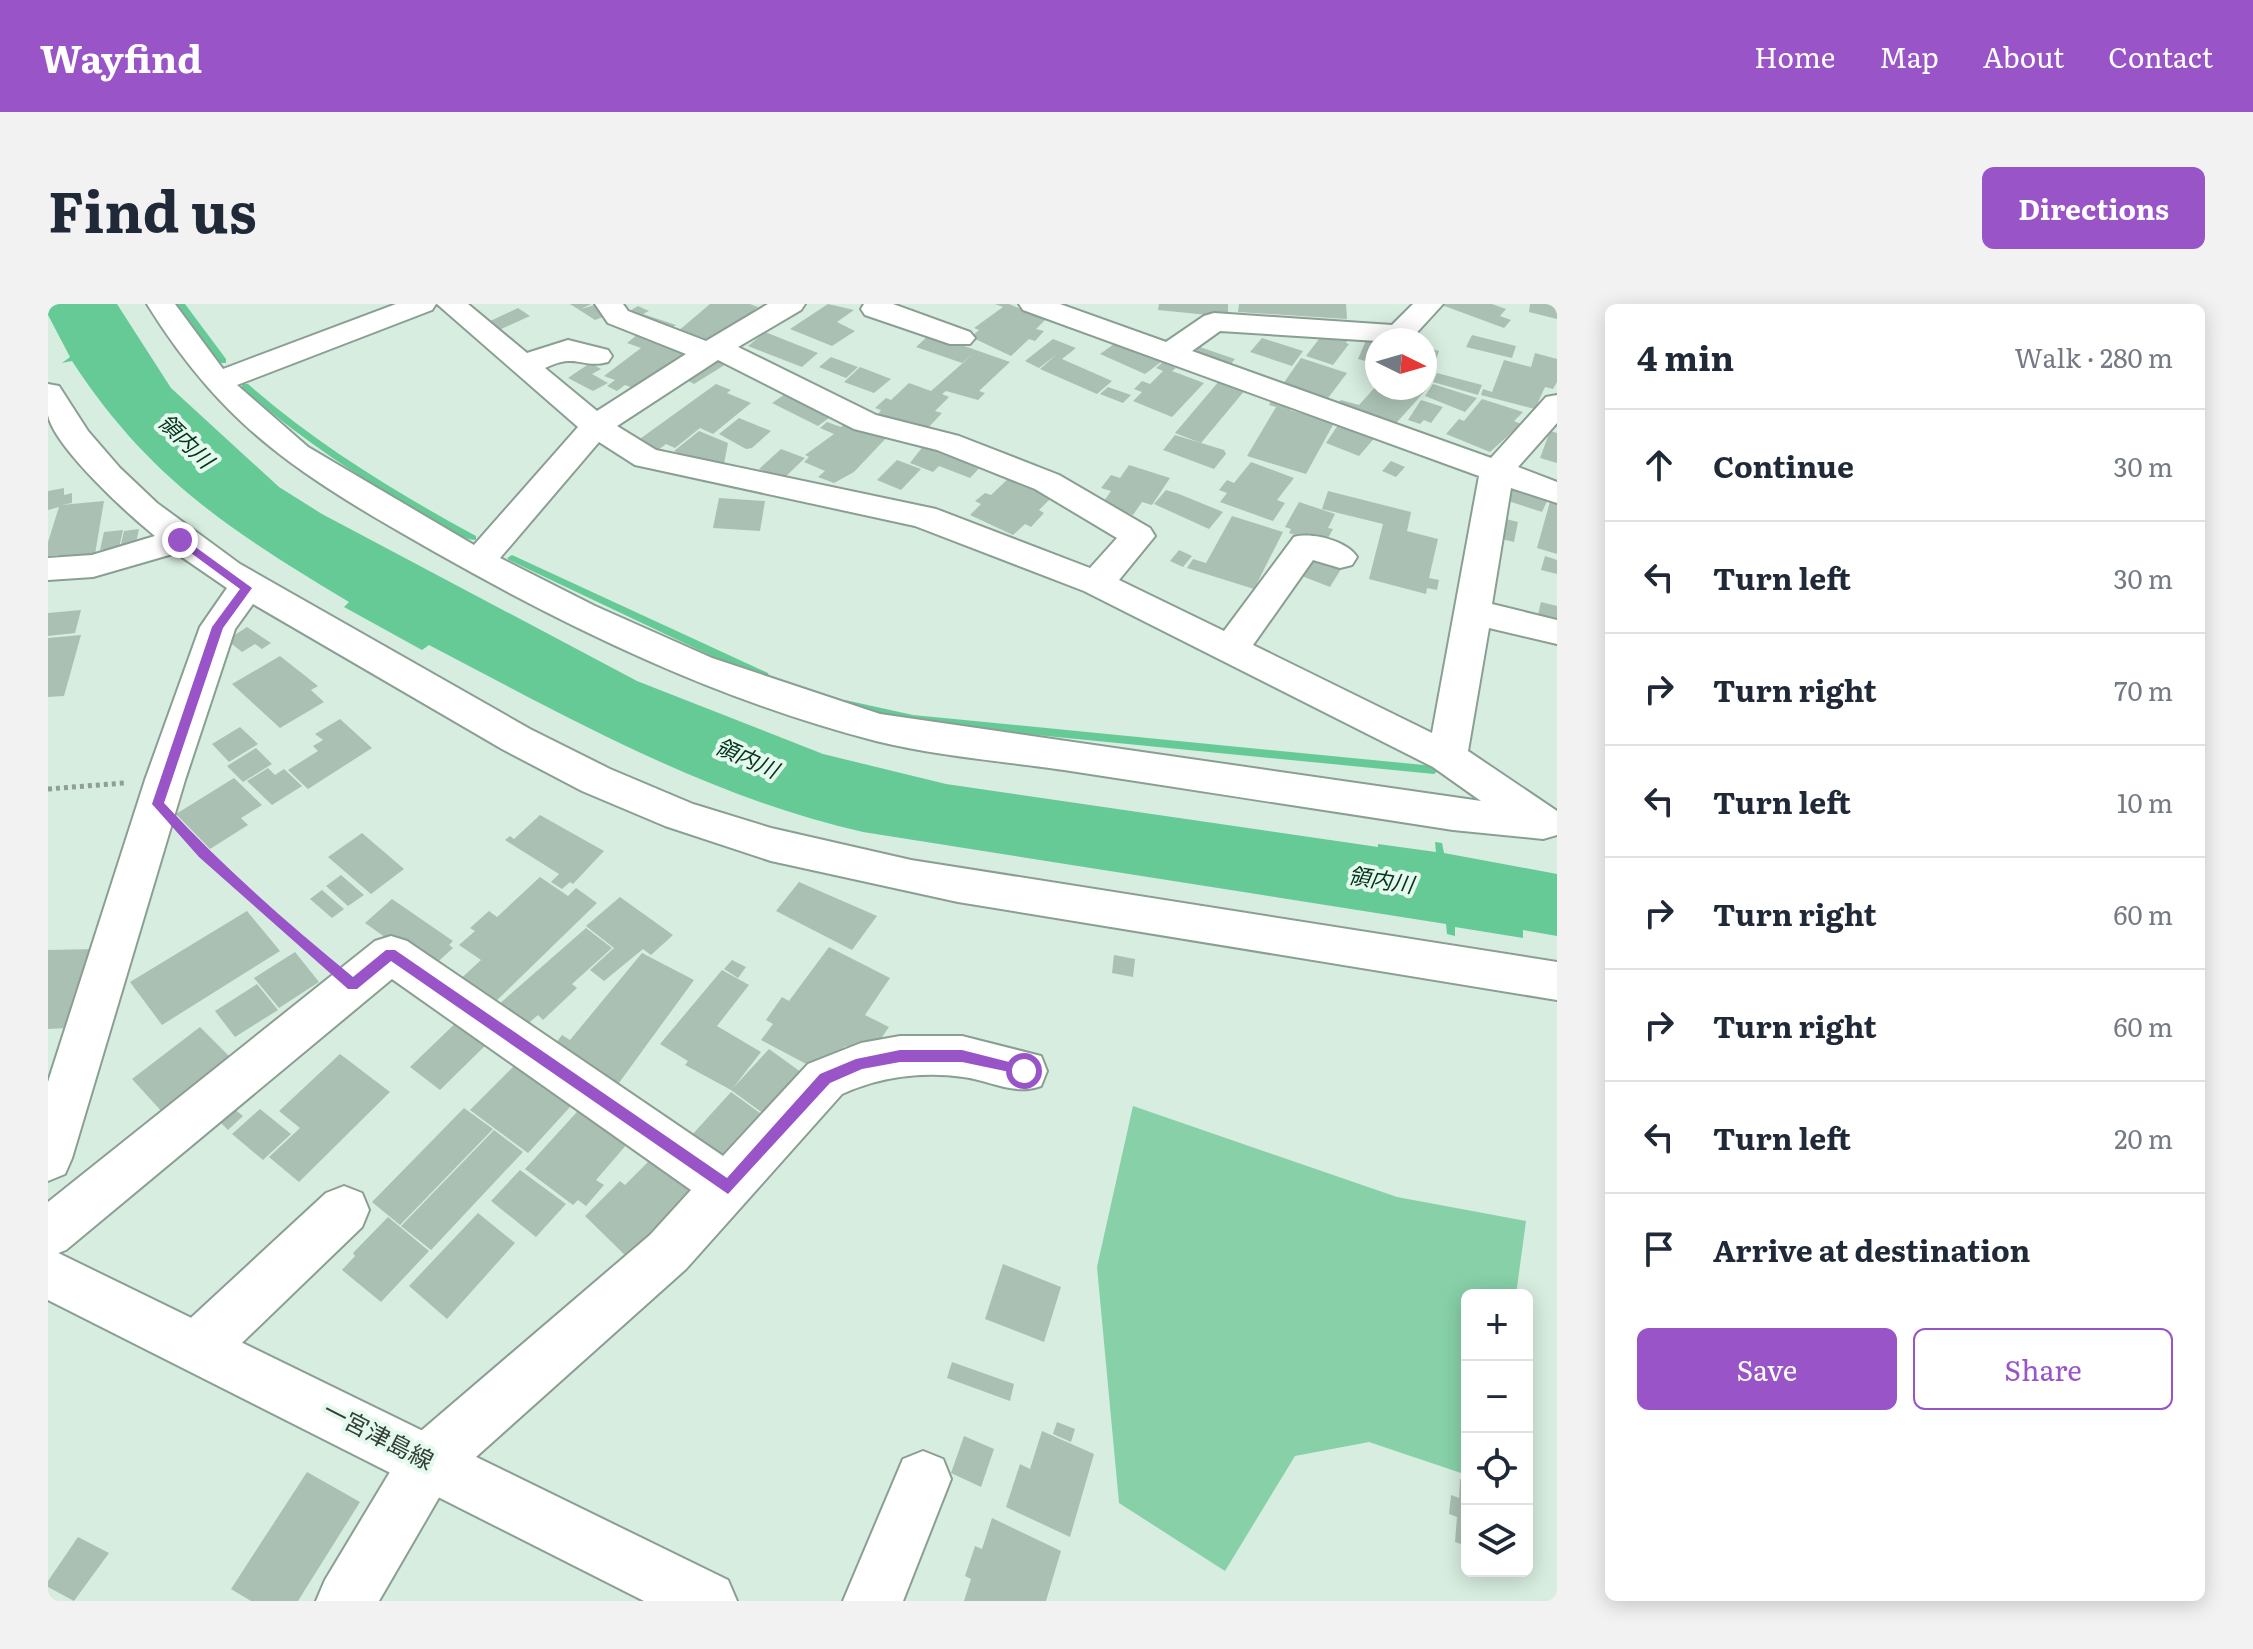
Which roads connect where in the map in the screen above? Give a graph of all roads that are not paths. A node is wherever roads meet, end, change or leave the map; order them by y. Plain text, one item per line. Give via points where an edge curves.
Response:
1 (161, 304) edge
2 (422, 304) edge
3 (451, 304) edge
4 (609, 304) edge
5 (791, 304) edge
6 (879, 304) edge
7 (1033, 304) edge
8 (1429, 304) edge
9 (960, 338) dead end
10 (713, 350) junction
11 (1167, 355) junction
12 (597, 356) dead end
13 (524, 366) junction
14 (217, 382) junction
15 (48, 393) edge
16 (1552, 416) edge
17 (596, 426) junction
18 (1495, 473) junction
19 (1557, 493) edge
20 (180, 540) junction
21 (1340, 557) dead end
22 (478, 562) junction
23 (48, 569) edge
24 (1096, 583) junction
25 (246, 588) junction
26 (1473, 612) junction
27 (1557, 632) edge
28 (1231, 648) junction
29 (1447, 757) junction
30 (1550, 824) edge
31 (1557, 981) edge
32 (1024, 1071) dead end
33 (48, 1158) edge
34 (728, 1187) junction
35 (344, 1210) dead end
36 (48, 1233) edge
37 (48, 1273) edge
38 (199, 1347) junction
39 (428, 1462) junction
40 (923, 1479) dead end
41 (346, 1601) edge
42 (707, 1601) edge
43 (873, 1601) edge

1 - 14 street
2 - 14 street
3 - 13 street
4 - 10 street via 618,317
5 - 10 street
6 - 9 street via 875,309
7 - 11 street
8 - 11 street via 1399,334 1214,322
10 - 17 street
10 - 24 street via 865,422 948,443 1047,482 1138,536
11 - 18 street
12 - 13 street via 564,348
13 - 17 street
14 - 22 street via 260,425 313,466
15 - 20 street via 94,456
16 - 18 street
17 - 22 street
17 - 24 street via 646,458 924,517
18 - 19 street
18 - 26 street
20 - 23 street via 93,566
20 - 25 street
21 - 28 street via 1306,545
22 - 30 street via 716,676 880,728
24 - 28 street
25 - 31 street via 584,775 678,815 787,849 854,867
25 - 33 street via 218,627
26 - 27 street
26 - 29 street
28 - 29 street
29 - 30 street
32 - 34 street via 962,1056 900,1056 861,1063 825,1079
34 - 36 street via 391,954
34 - 39 street via 668,1252
35 - 38 street
37 - 38 street, 一宮津島線
38 - 39 street, 一宮津島線
39 - 41 street
39 - 42 street, 一宮津島線
40 - 43 street

